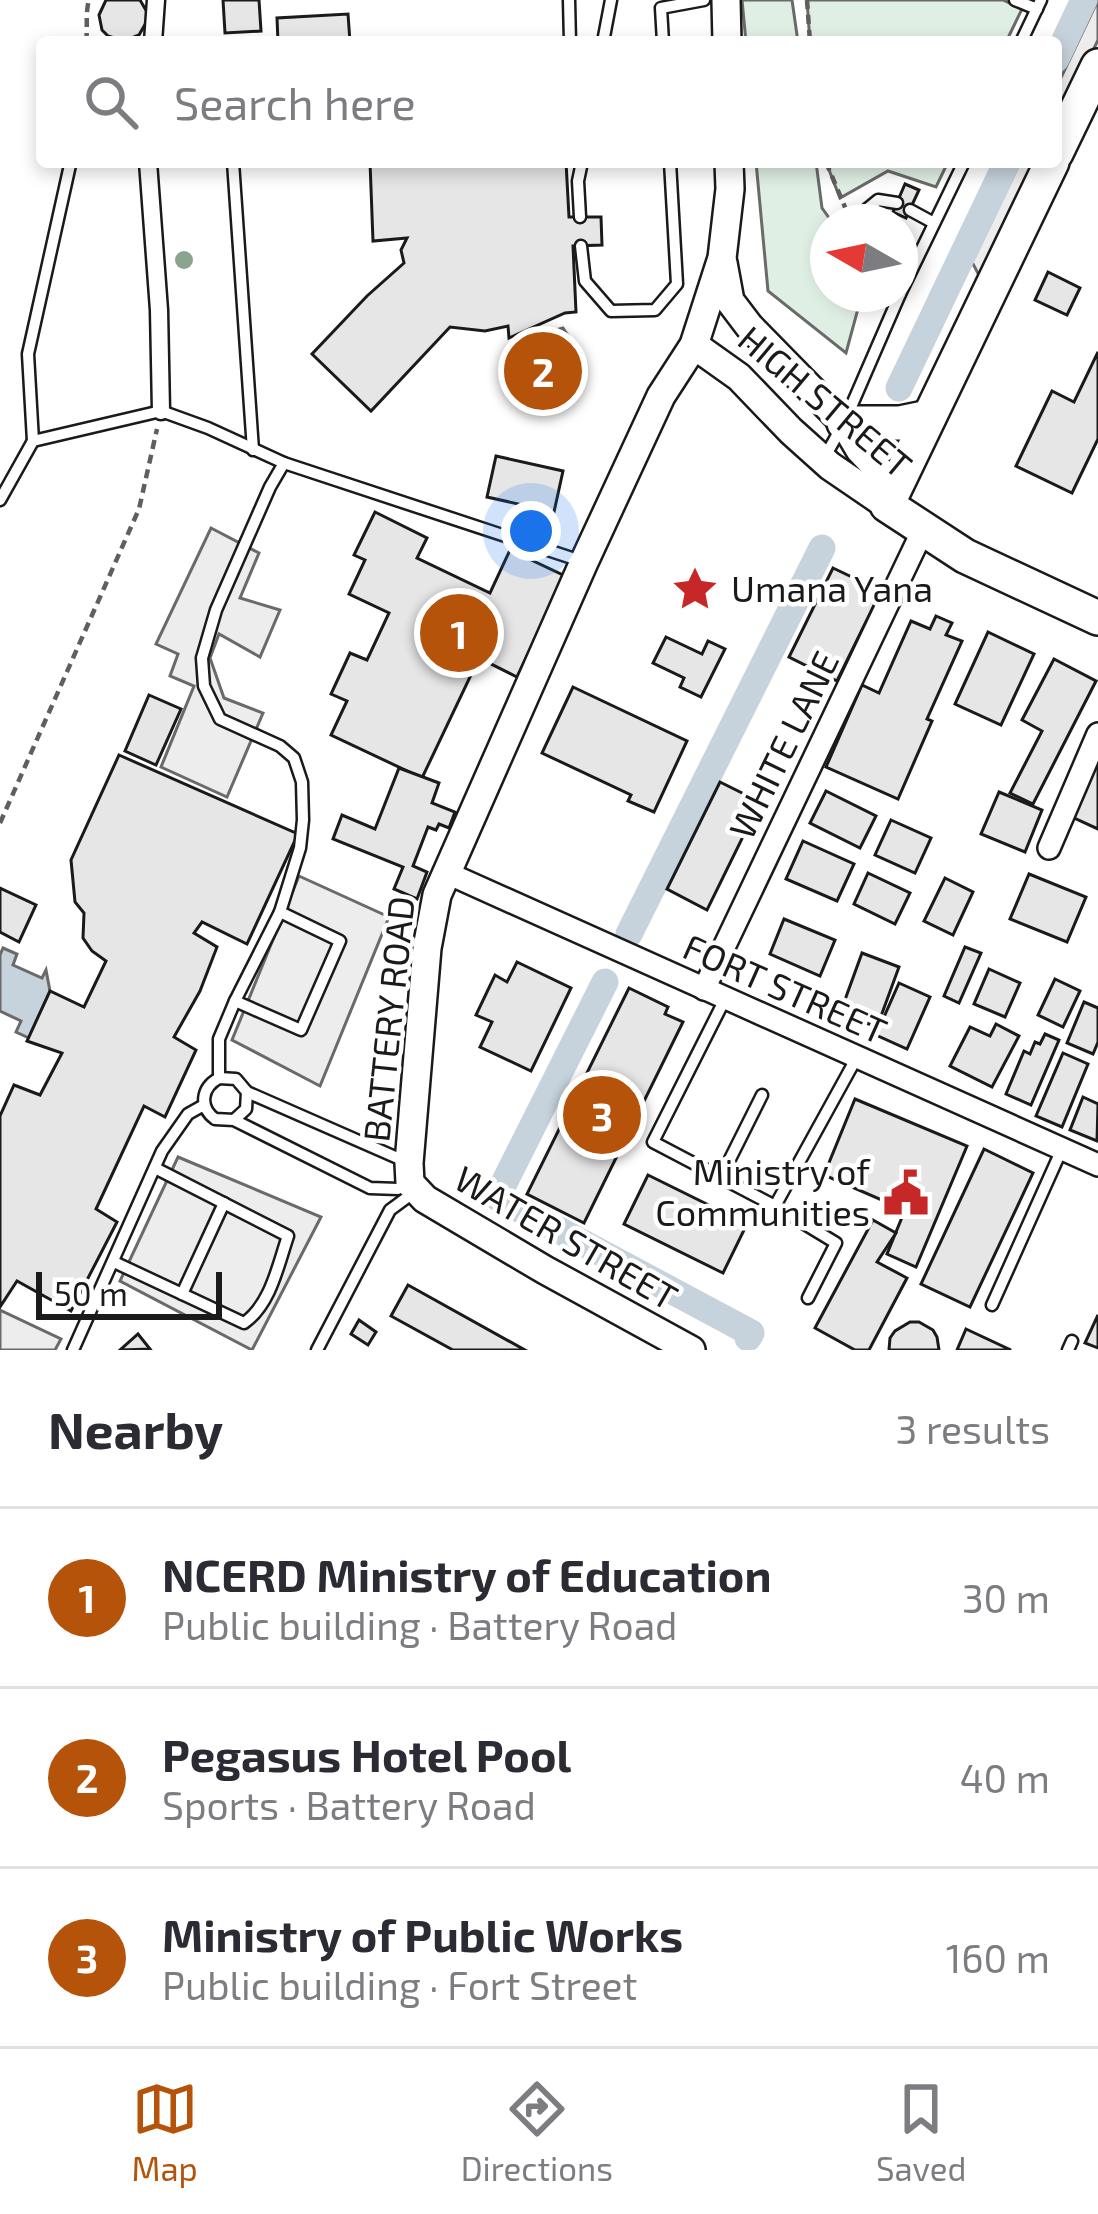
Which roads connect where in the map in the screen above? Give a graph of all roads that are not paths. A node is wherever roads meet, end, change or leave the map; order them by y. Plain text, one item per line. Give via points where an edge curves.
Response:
1 (156, 0) edge
2 (569, 0) edge
3 (611, 0) edge
4 (704, 0) edge
5 (726, 0) edge
6 (1015, 0) edge
7 (659, 4) edge
8 (1039, 5) edge
9 (153, 36) edge
10 (570, 36) edge
11 (604, 36) edge
12 (662, 36) edge
13 (727, 36) edge
14 (1024, 36) edge
15 (1097, 69) edge
16 (1062, 141) edge
17 (69, 168) edge
18 (148, 168) edge
19 (233, 168) edge
20 (579, 168) edge
21 (670, 168) edge
22 (729, 168) edge
23 (961, 168) edge
24 (1049, 168) edge
25 (897, 202) dead end
26 (873, 204) edge
27 (918, 215) edge
28 (580, 217) dead end
29 (934, 224) junction
30 (581, 246) dead end
31 (918, 256) edge
32 (722, 258) junction
33 (891, 312) edge
34 (694, 345) junction
35 (161, 411) junction
36 (928, 417) junction
37 (844, 422) junction
38 (33, 441) junction
39 (253, 450) junction
40 (824, 460) junction
41 (284, 463) junction
42 (0, 500) edge
43 (903, 510) junction
44 (584, 562) junction
45 (1098, 618) edge
46 (1098, 734) edge
47 (1049, 848) dead end
48 (445, 872) junction
49 (280, 912) junction
50 (704, 989) junction
51 (725, 999) junction
52 (235, 1001) junction
53 (857, 1058) junction
54 (219, 1078) junction
55 (247, 1092) junction
56 (762, 1095) dead end
57 (204, 1105) junction
58 (234, 1120) junction
59 (1062, 1149) junction
60 (1098, 1165) edge
61 (155, 1168) junction
62 (721, 1177) junction
63 (412, 1179) junction
64 (224, 1203) junction
65 (775, 1206) junction
66 (114, 1262) junction
67 (182, 1294) junction
68 (808, 1298) dead end
69 (992, 1305) dead end
70 (319, 1349) edge
71 (688, 1349) edge
72 (73, 1350) edge

1 - 9 street
2 - 10 lane
3 - 11 lane
4 - 7 lane
5 - 13 street
6 - 8 lane
7 - 12 lane
8 - 14 lane
15 - 16 main road
17 - 38 lane via 28,354
18 - 35 street
19 - 39 lane
20 - 28 lane
21 - 30 lane via 677,284 655,310 611,311 584,281
22 - 32 street
23 - 29 lane
24 - 36 main road
25 - 26 lane
27 - 29 lane
29 - 31 lane
32 - 34 street, BATTERY ROAD
32 - 37 street, HIGH STREET via 730,301
33 - 37 lane
34 - 40 street, HIGH STREET via 739,376
34 - 44 street, BATTERY ROAD
35 - 38 lane
35 - 39 lane
36 - 37 main road
36 - 43 main road
37 - 40 lane
37 - 43 street, HIGH STREET
38 - 42 lane
39 - 41 lane
40 - 43 street, HIGH STREET
41 - 44 lane
41 - 49 lane via 202,658 220,719 280,746 302,782 300,848
43 - 45 main road, HIGH STREET via 965,556
43 - 50 street, WHITE LANE
44 - 48 street, BATTERY ROAD
46 - 47 street
48 - 50 street, FORT STREET
48 - 63 street, BATTERY ROAD via 427,948
49 - 52 lane
49 - 52 lane via 340,941 301,1030
50 - 51 street, FORT STREET
51 - 53 street, FORT STREET
51 - 62 lane via 653,1142
52 - 54 lane via 219,1039
53 - 59 street, FORT STREET
53 - 65 lane
54 - 55 lane via 236,1079
54 - 57 lane via 206,1088
55 - 58 lane via 246,1109
55 - 63 lane
56 - 62 lane
57 - 58 lane via 221,1122
57 - 61 lane via 188,1114
58 - 63 lane via 370,1188 398,1189
59 - 60 street, FORT STREET
59 - 69 lane
61 - 64 lane
61 - 66 lane
62 - 65 lane
63 - 70 lane
63 - 71 street, WATER STREET via 425,1199
64 - 67 lane
64 - 67 lane via 288,1236 269,1292 244,1322
65 - 68 lane via 836,1243
66 - 67 lane
66 - 72 lane

